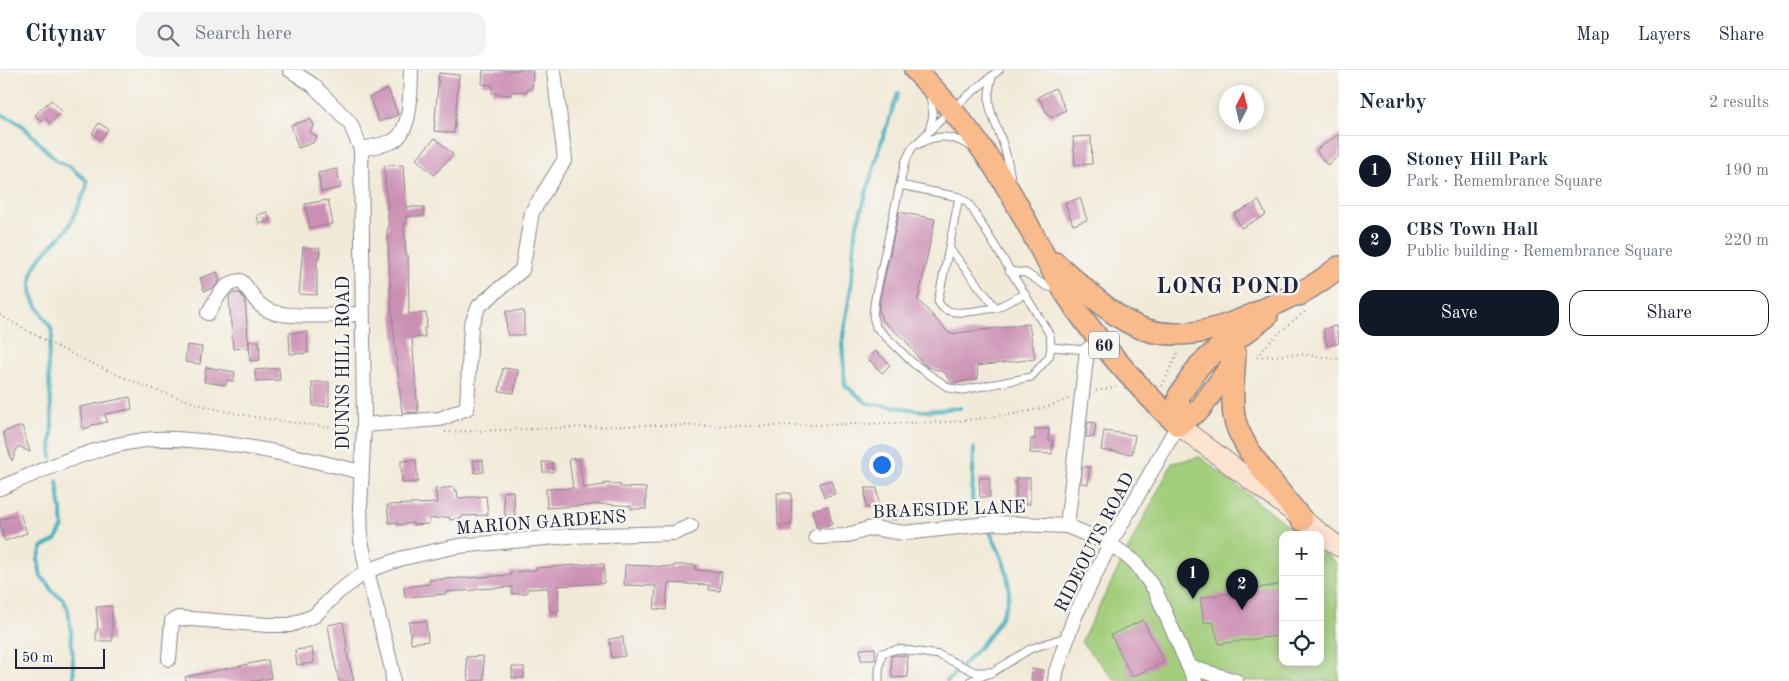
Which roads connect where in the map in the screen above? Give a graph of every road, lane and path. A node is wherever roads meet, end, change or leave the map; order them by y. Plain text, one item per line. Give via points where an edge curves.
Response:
1 (411, 70) edge
2 (999, 70) edge
3 (297, 72) edge
4 (554, 72) dead end
5 (919, 74) edge
6 (992, 77) junction
7 (952, 109) junction
8 (929, 131) junction
9 (912, 148) junction
10 (361, 150) junction
11 (990, 159) junction
12 (900, 185) junction
13 (959, 197) junction
14 (1013, 197) junction
15 (949, 248) junction
16 (1045, 255) junction
17 (1339, 267) edge
18 (1009, 271) junction
19 (1310, 287) junction
20 (1065, 292) junction
21 (1025, 294) junction
22 (996, 308) junction
23 (208, 313) dead end
24 (362, 314) junction
25 (0, 315) edge
26 (1093, 345) junction
27 (1238, 345) junction
28 (1051, 347) junction
29 (1257, 358) dead end
30 (1339, 359) edge
31 (1119, 386) dead end
32 (1082, 394) junction
33 (1178, 425) junction
34 (364, 428) junction
35 (444, 432) dead end
36 (362, 472) junction
37 (0, 488) edge
38 (1302, 520) junction
39 (691, 526) dead end
40 (1067, 526) junction
41 (816, 537) dead end
42 (1110, 544) junction
43 (1339, 547) edge
44 (367, 571) junction
45 (1068, 636) junction
46 (169, 660) dead end
47 (1189, 667) junction
48 (993, 672) junction
49 (393, 681) edge
50 (879, 681) edge
51 (970, 681) edge
52 (1055, 681) edge
53 (1194, 681) edge
54 (1236, 681) edge

1 - 10 street via 406,127 393,141
2 - 6 lane
3 - 10 street, DUNNS HILL ROAD via 350,123
4 - 34 street via 565,159 532,212 522,270 479,306 472,324 467,408 440,420
5 - 7 main road, 60
5 - 8 lane via 932,98 933,115
6 - 7 lane
6 - 14 lane via 988,99 990,112 1008,160
7 - 8 lane
7 - 11 main road, 60
8 - 9 lane
9 - 11 lane via 930,138 942,137 970,146
9 - 12 lane
10 - 24 street, DUNNS HILL ROAD
11 - 14 main road, 60
12 - 13 lane
12 - 28 lane via 874,298 876,328 914,364 949,388 963,390 1031,377 1049,357
13 - 15 lane
13 - 18 lane via 971,207
14 - 16 main road, 60
15 - 22 lane
15 - 22 lane via 938,301 942,308 950,312
16 - 19 main road via 1114,313 1142,328 1161,333 1181,334 1224,326
16 - 20 main road, 60
17 - 19 main road
18 - 20 lane via 1026,273 1046,286
18 - 21 lane
19 - 27 main road
20 - 26 main road, 60
21 - 22 lane
21 - 28 lane via 1050,334
23 - 24 street via 224,288 234,281 241,281 254,300 269,311 287,315
24 - 34 street, DUNNS HILL ROAD
25 - 34 path via 56,347 131,380 201,405 251,416
26 - 28 lane
26 - 32 street
26 - 33 main road, 60
27 - 33 main road via 1230,367 1200,409
27 - 38 main road via 1232,393 1239,433
29 - 30 path via 1299,354
31 - 32 path
32 - 35 path via 1015,414 950,422 649,425
32 - 40 street
33 - 38 street
33 - 42 street, RIDEOUTS ROAD
34 - 36 street, DUNNS HILL ROAD
36 - 37 street via 244,446 196,440 146,440 93,451
36 - 44 street, DUNNS HILL ROAD via 361,540
38 - 43 street
39 - 44 street, MARION GARDENS via 674,533 568,536 458,546 403,558
40 - 41 street, BRAESIDE LANE via 995,523 904,533 872,528 844,536
40 - 42 street, BRAESIDE LANE
42 - 45 street, RIDEOUTS ROAD
42 - 47 street, BRAESIDE LANE via 1135,562 1155,590
44 - 46 street, MARION GARDENS via 338,592 314,616 290,624 178,618 172,621
44 - 49 street, DUNNS HILL ROAD
45 - 48 lane via 1030,649
45 - 52 street, RIDEOUTS ROAD
47 - 53 street, BRAESIDE LANE
47 - 54 street
48 - 50 lane via 975,672 939,655 898,649 882,653
48 - 51 lane

